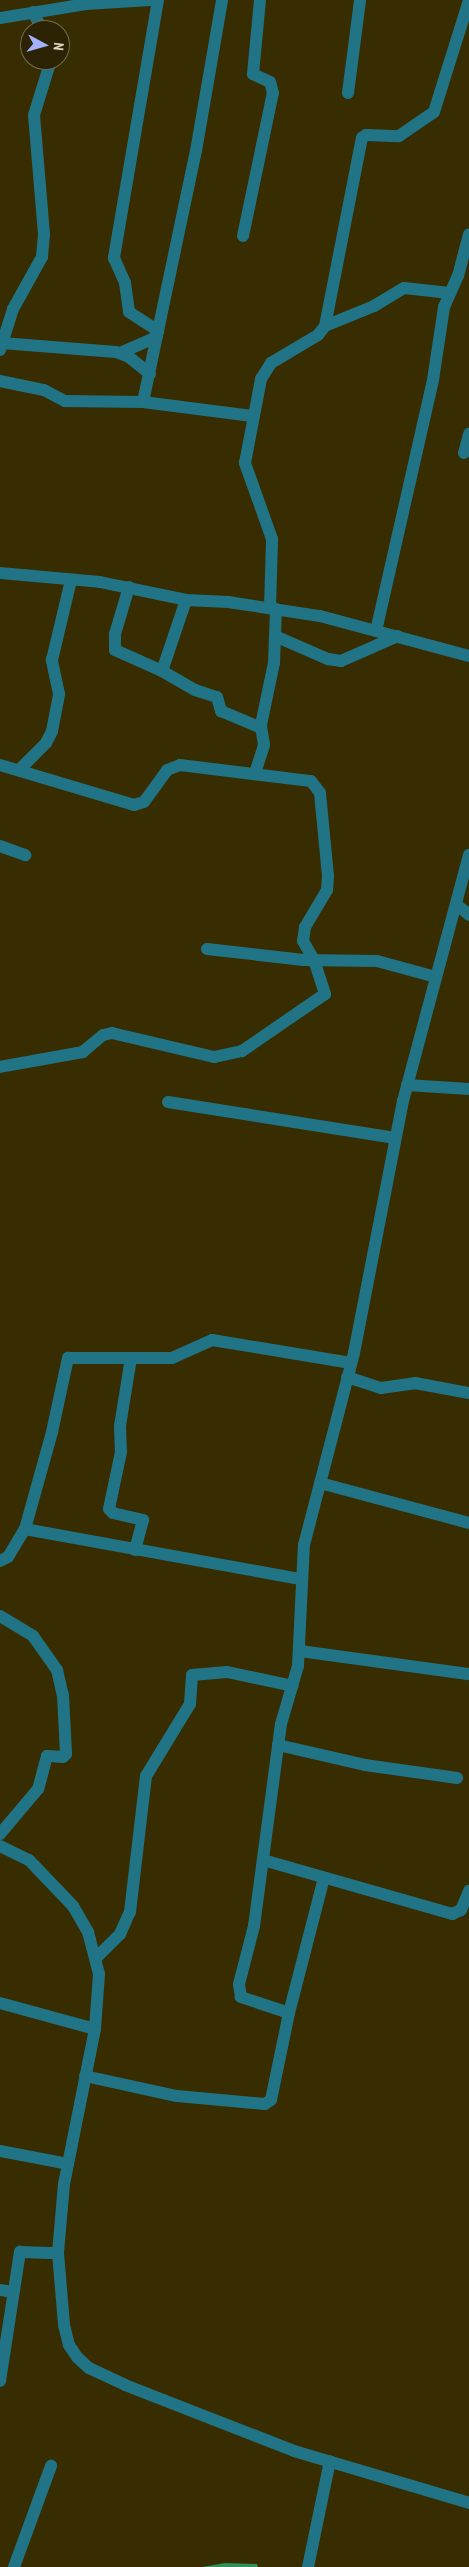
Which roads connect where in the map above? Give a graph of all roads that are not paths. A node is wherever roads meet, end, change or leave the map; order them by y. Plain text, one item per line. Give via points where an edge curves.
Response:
1 (139, 0) edge
2 (150, 0) edge
3 (158, 0) edge
4 (222, 0) edge
5 (260, 0) edge
6 (360, 0) edge
7 (469, 0) edge
8 (34, 12) junction
9 (0, 18) edge
10 (38, 20) edge
11 (48, 70) edge
12 (348, 93) dead end
13 (469, 234) edge
14 (243, 236) dead end
15 (450, 293) junction
16 (325, 326) junction
17 (158, 334) junction
18 (1, 346) edge
19 (120, 353) junction
20 (150, 374) junction
21 (0, 381) edge
22 (144, 402) junction
23 (252, 416) junction
24 (469, 434) edge
25 (464, 453) dead end
26 (0, 573) edge
27 (71, 580) junction
28 (129, 587) junction
29 (186, 600) junction
30 (273, 609) junction
31 (376, 631) junction
32 (275, 636) junction
33 (398, 636) junction
34 (469, 656) edge
35 (162, 671) junction
36 (261, 728) junction
37 (0, 766) edge
38 (19, 770) junction
39 (255, 773) junction
40 (0, 846) edge
41 (25, 855) dead end
42 (469, 855) edge
43 (456, 904) junction
44 (469, 915) edge
45 (207, 950) dead end
46 (314, 960) junction
47 (436, 977) junction
48 (0, 1066) edge
49 (407, 1085) junction
50 (469, 1089) edge
51 (168, 1102) dead end
52 (395, 1138) junction
53 (131, 1358) junction
54 (351, 1363) junction
55 (347, 1377) junction
56 (469, 1393) edge
57 (320, 1483) junction
58 (469, 1523) edge
59 (25, 1529) junction
60 (135, 1550) junction
61 (0, 1561) edge
62 (301, 1579) junction
63 (0, 1616) edge
64 (300, 1651) junction
65 (469, 1674) edge
66 (293, 1686) junction
67 (278, 1745) junction
68 (457, 1778) dead end
69 (0, 1834) edge
70 (0, 1846) edge
71 (263, 1860) junction
72 (324, 1878) junction
73 (469, 1891) edge
74 (97, 1957) junction
75 (0, 2004) edge
76 (289, 2013) junction
77 (95, 2030) junction
78 (85, 2076) junction
79 (0, 2150) edge
80 (68, 2164) junction
81 (58, 2253) junction
82 (6, 2291) edge
83 (1, 2373) edge
84 (330, 2461) junction
85 (51, 2466) dead end
86 (469, 2503) edge
87 (14, 2567) edge
88 (308, 2567) edge

1 - 2 street
1 - 8 street
3 - 17 street via 114,258 125,283 129,312
4 - 17 street via 196,151
5 - 14 street via 253,74 270,82 273,92
6 - 12 street
7 - 16 street via 434,112 399,136 366,135 362,138
8 - 9 street
8 - 10 street
11 - 18 street via 34,115 44,234 42,257 13,309
13 - 15 street
15 - 16 street via 404,288 374,306
15 - 31 street via 444,306 433,380
16 - 23 street via 318,335 266,367
17 - 19 street
17 - 20 street
18 - 19 street
19 - 20 street
20 - 22 street
21 - 22 street via 44,390 64,401
22 - 23 street
23 - 30 street via 245,463 272,539
24 - 25 street
26 - 27 street
27 - 28 street
27 - 38 street via 52,660 59,694 50,736
28 - 29 street
28 - 35 street via 119,615 114,648
29 - 30 street
29 - 35 street
30 - 31 street
30 - 32 street
31 - 33 street
32 - 33 street via 340,661
32 - 36 street via 272,680
33 - 34 street
35 - 36 street via 195,690 217,697 221,711
36 - 39 street via 264,745
37 - 38 street
38 - 39 street via 134,805 144,802 160,776 173,766
39 - 46 street via 311,782 320,792 328,885 305,927 303,941
40 - 41 street
42 - 43 street
43 - 44 street
43 - 47 street
45 - 46 street
46 - 47 street via 377,961
46 - 48 street via 325,988 324,996 233,1055 204,1055 112,1033 76,1054
47 - 49 street
49 - 50 street
49 - 52 street
51 - 52 street
52 - 54 street
53 - 54 street via 172,1358 212,1340
53 - 59 street via 66,1360 52,1432
53 - 60 street via 120,1426 121,1447 109,1509 112,1513 143,1520
54 - 55 street
55 - 56 street via 380,1388 415,1383
55 - 57 street
57 - 58 street
57 - 62 street via 307,1525
59 - 60 street
59 - 61 street via 8,1557
60 - 62 street
62 - 64 street
63 - 69 street via 37,1640 57,1670 63,1695 66,1754 63,1757 47,1756 38,1789
64 - 65 street
64 - 66 street
66 - 67 street
66 - 74 street via 227,1672 192,1675 190,1704 146,1776 130,1912 120,1934
67 - 68 street via 365,1765
67 - 71 street
70 - 74 street via 29,1860 67,1899 88,1932
71 - 72 street
71 - 76 street via 239,1994
72 - 73 street via 452,1914 461,1910
72 - 76 street
74 - 77 street via 100,1974
75 - 77 street
76 - 78 street via 268,2104 176,2096
77 - 78 street
78 - 80 street
79 - 80 street
80 - 81 street
81 - 82 street via 20,2252
81 - 84 street via 69,2345 89,2368 226,2425
82 - 83 street
84 - 86 street
84 - 88 street
85 - 87 street

